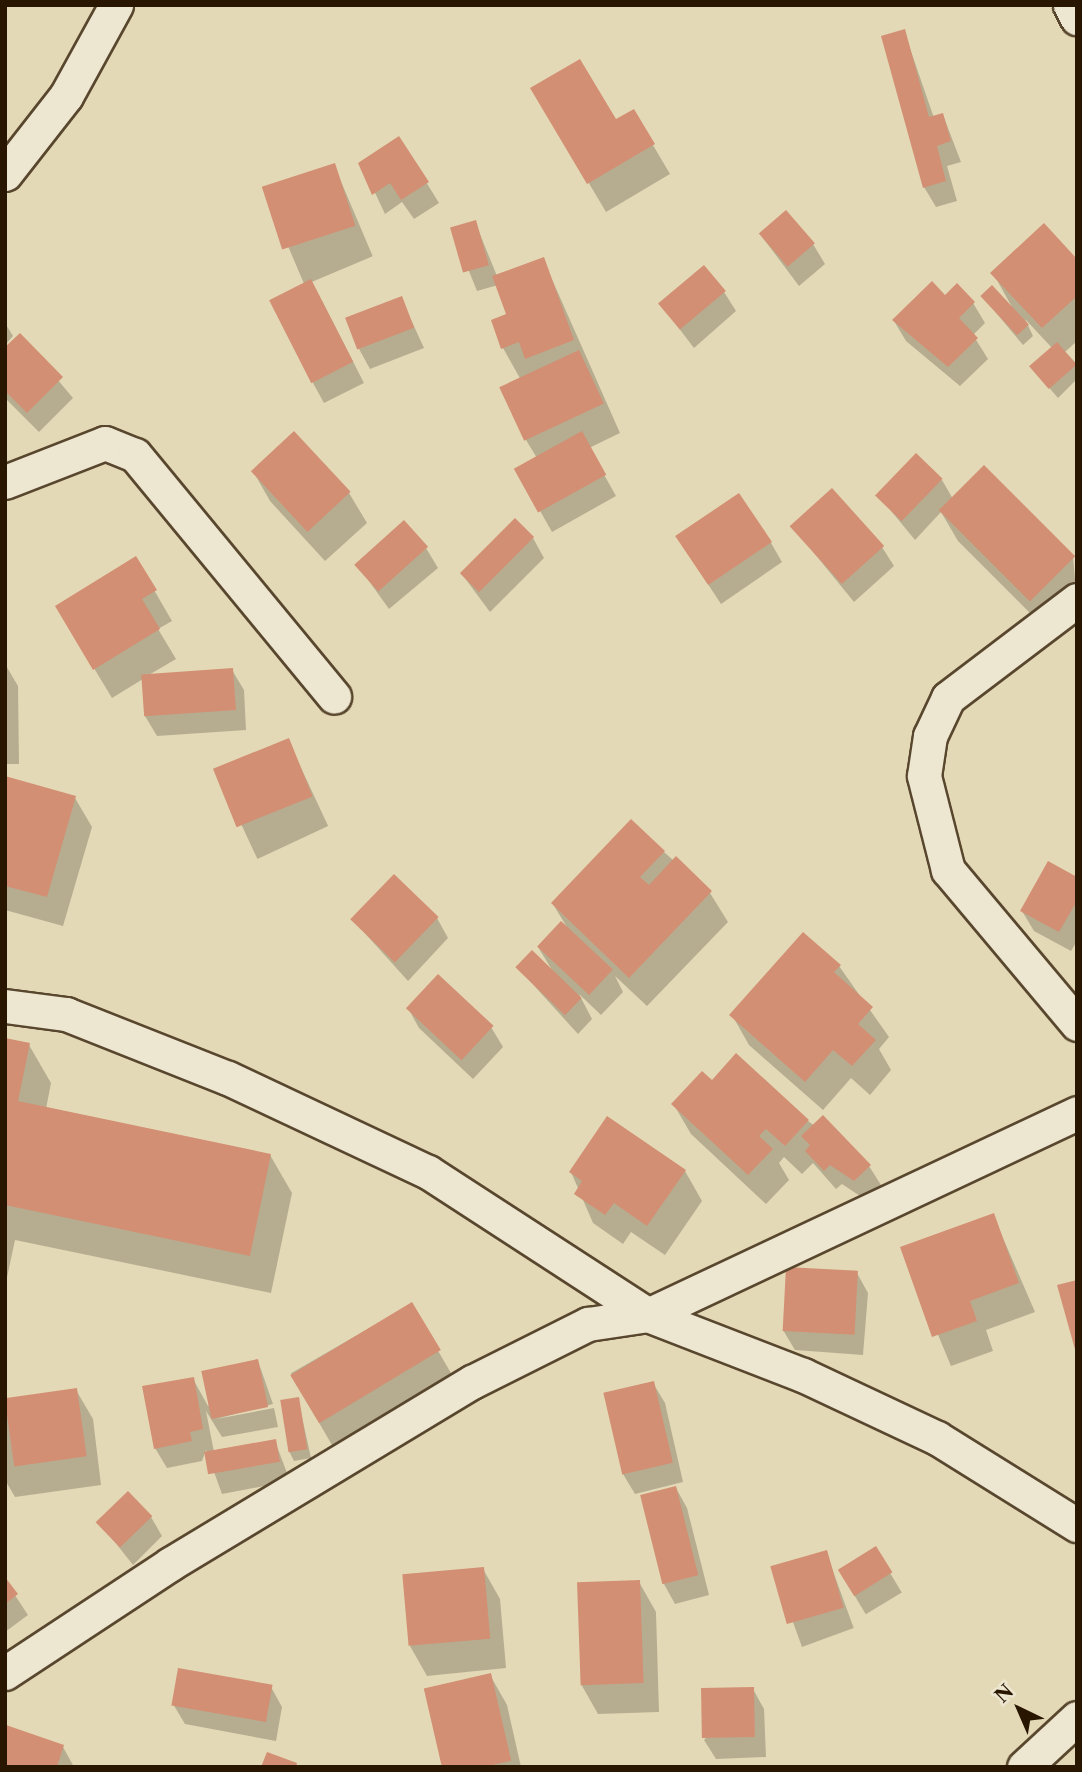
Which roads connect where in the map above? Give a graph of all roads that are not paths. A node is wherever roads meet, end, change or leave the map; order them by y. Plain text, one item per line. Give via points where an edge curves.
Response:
1 (116, 5) edge
2 (1070, 5) edge
3 (1077, 18) edge
4 (5, 174) edge
5 (5, 482) edge
6 (1077, 600) edge
7 (334, 696) dead end
8 (5, 1006) edge
9 (1077, 1024) edge
10 (1077, 1113) edge
11 (648, 1315) junction
12 (1077, 1525) edge
13 (5, 1673) edge
14 (1077, 1718) edge
15 (1024, 1767) edge

1 - 4 street via 66,96
2 - 3 street
5 - 7 street via 104,443 135,455
6 - 9 street via 947,698 930,736 924,776 948,870
8 - 11 street via 66,1014 228,1077 428,1172
10 - 11 street
11 - 12 street via 803,1375 937,1438
11 - 13 street via 588,1324 472,1382 170,1564
14 - 15 street

